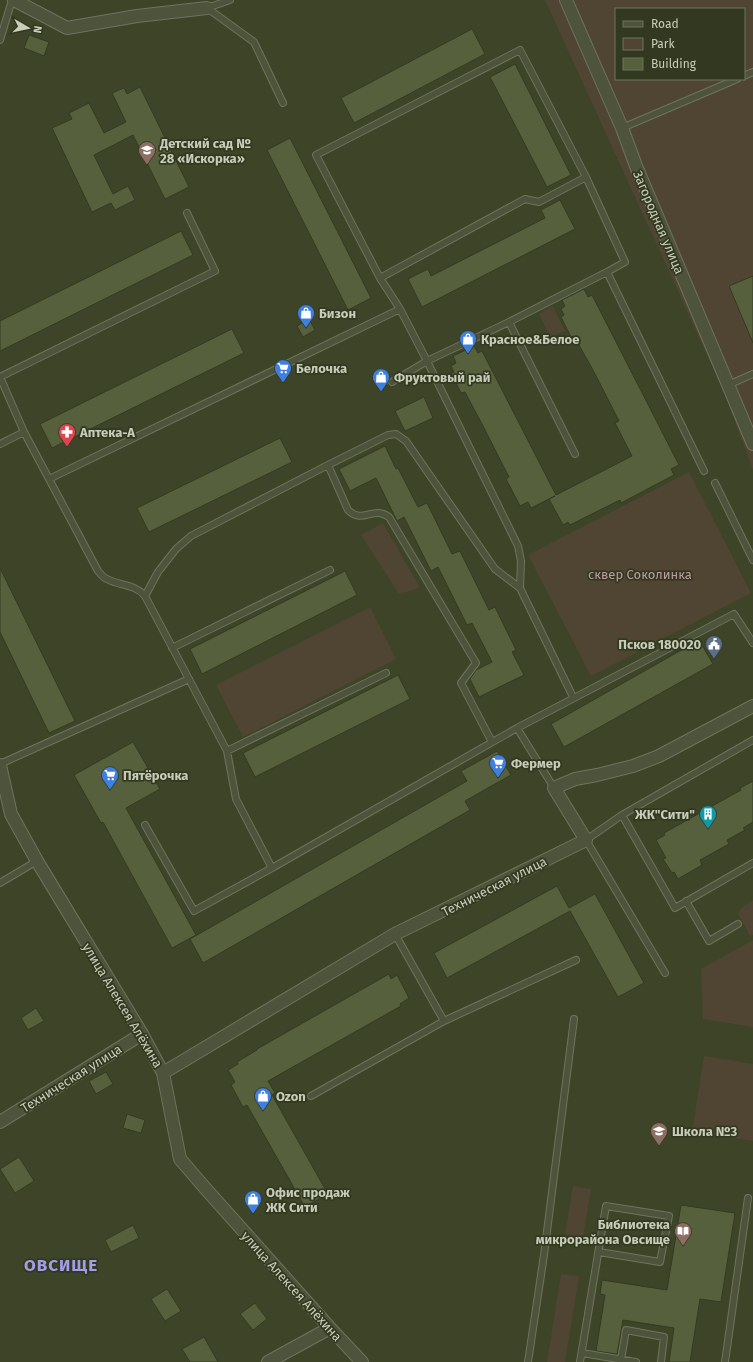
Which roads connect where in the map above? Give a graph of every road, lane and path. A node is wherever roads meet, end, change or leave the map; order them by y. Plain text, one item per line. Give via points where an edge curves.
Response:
1 (13, 0) edge
2 (230, 0) edge
3 (566, 0) edge
4 (207, 8) junction
5 (0, 40) edge
6 (735, 80) edge
7 (283, 103) dead end
8 (622, 128) junction
9 (586, 177) junction
10 (187, 213) dead end
11 (607, 272) junction
12 (380, 278) junction
13 (400, 309) junction
14 (509, 322) junction
15 (427, 360) junction
16 (753, 374) edge
17 (0, 377) edge
18 (392, 382) dead end
19 (728, 385) junction
20 (24, 432) junction
21 (0, 444) edge
22 (753, 444) edge
23 (575, 454) dead end
24 (328, 465) junction
25 (704, 472) dead end
26 (50, 480) junction
27 (715, 482) dead end
28 (753, 560) edge
29 (330, 570) dead end
30 (520, 588) junction
31 (145, 596) junction
32 (753, 643) edge
33 (172, 648) junction
34 (386, 673) dead end
35 (189, 679) junction
36 (573, 697) junction
37 (753, 706) edge
38 (517, 728) junction
39 (753, 740) edge
40 (492, 742) junction
41 (227, 751) junction
42 (0, 765) edge
43 (554, 788) junction
44 (622, 815) junction
45 (145, 825) dead end
46 (586, 840) junction
47 (37, 861) junction
48 (753, 863) edge
49 (272, 868) junction
50 (0, 883) edge
51 (686, 901) junction
52 (738, 924) dead end
53 (395, 934) junction
54 (576, 960) dead end
55 (666, 973) dead end
56 (574, 1019) dead end
57 (444, 1021) junction
58 (142, 1034) junction
59 (163, 1073) junction
60 (311, 1096) dead end
61 (0, 1122) edge
62 (748, 1198) dead end
63 (598, 1252) junction
64 (330, 1328) junction
65 (582, 1353) junction
66 (622, 1360) junction
67 (268, 1362) edge
68 (362, 1362) edge
69 (528, 1362) edge
70 (580, 1362) edge
71 (636, 1362) edge
72 (661, 1362) edge
73 (725, 1362) edge

1 - 4 street via 67,28 136,16
1 - 5 lane
2 - 4 lane
3 - 8 street, Загородная улица
4 - 7 lane via 254,42
6 - 8 lane
8 - 19 street, Загородная улица
9 - 11 lane via 625,262
9 - 12 lane via 539,202 525,199
9 - 12 lane via 520,50 316,155
10 - 17 lane via 215,271
11 - 14 lane
11 - 25 lane
12 - 13 lane
13 - 15 lane
13 - 26 lane
14 - 15 lane
14 - 23 lane
15 - 18 lane
15 - 30 lane via 518,546 521,561
16 - 19 lane
17 - 20 lane
19 - 22 street, Загородная улица
20 - 21 lane
20 - 26 lane
24 - 30 lane via 388,435 396,434 406,441 495,569
24 - 31 lane via 191,536 176,548 158,572
24 - 40 lane via 348,510 353,515 358,517 378,512 389,517 476,663 461,683 462,689
26 - 31 lane via 98,570 106,579 141,591
27 - 28 lane
29 - 33 lane
30 - 36 lane
31 - 33 lane
32 - 36 lane via 734,614
33 - 35 lane
34 - 41 lane
35 - 41 lane
35 - 42 lane
36 - 38 lane
37 - 43 street via 659,756 619,770 575,778
38 - 40 lane
38 - 43 lane
39 - 44 lane
40 - 49 lane
41 - 49 lane via 236,799
42 - 47 street, улица Алексея Алёхина via 11,814
43 - 46 street
44 - 46 lane
44 - 51 lane via 675,908
45 - 49 lane via 194,911
46 - 53 street, Техническая улица
46 - 55 lane
47 - 50 lane
47 - 58 street, улица Алексея Алёхина
48 - 51 lane
51 - 52 lane via 709,941
53 - 57 lane
53 - 59 street, Техническая улица
54 - 57 lane
56 - 69 lane
57 - 60 lane
58 - 59 street, улица Алексея Алёхина
58 - 61 street, Техническая улица
59 - 64 street, улица Алексея Алёхина via 180,1159
62 - 73 lane
63 - 63 lane via 606,1206 669,1216 660,1262
63 - 65 lane
64 - 67 street
64 - 68 street, улица Алексея Алёхина
65 - 66 lane
65 - 70 lane
66 - 71 lane
66 - 72 lane via 626,1330 664,1337

